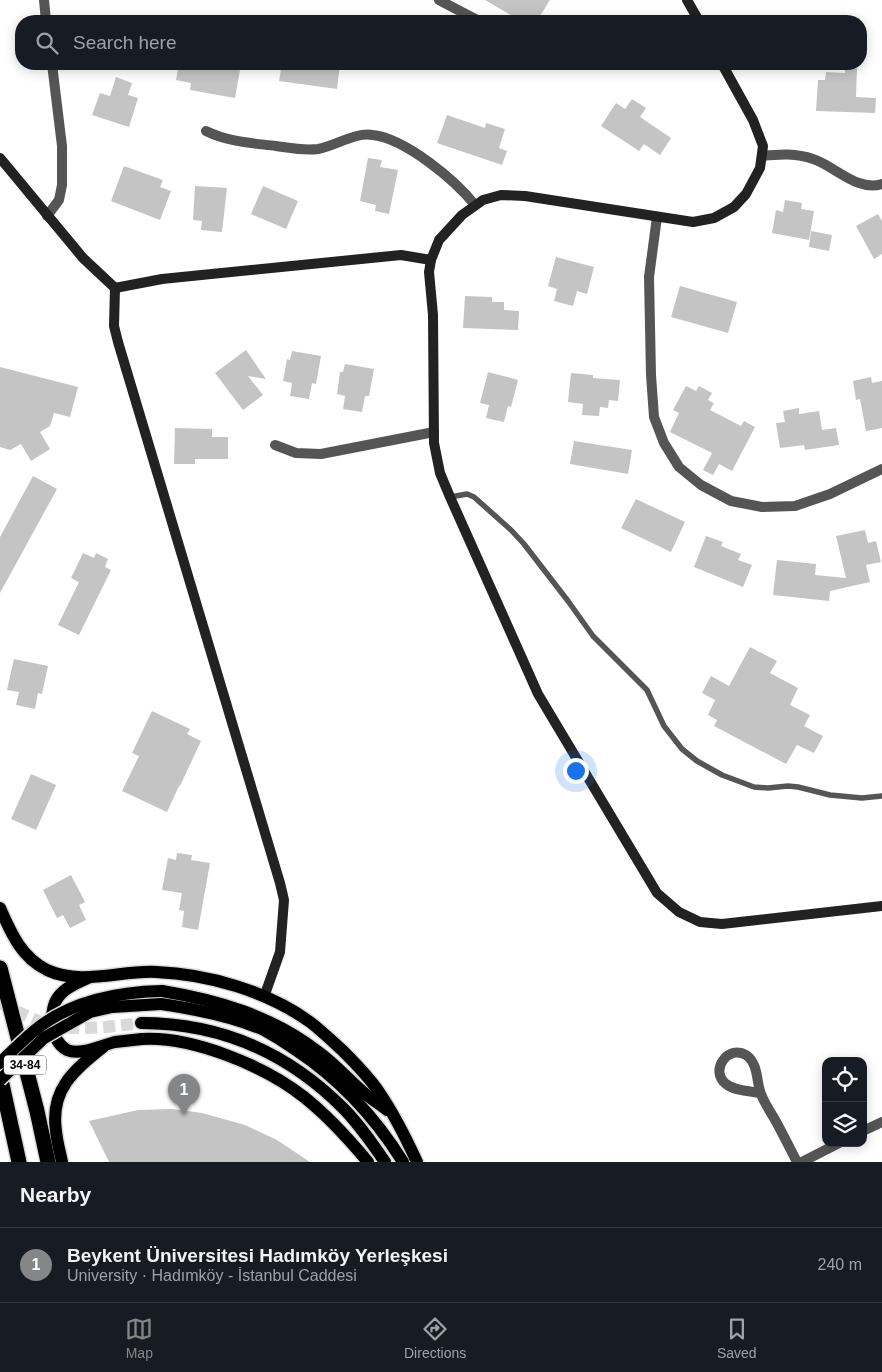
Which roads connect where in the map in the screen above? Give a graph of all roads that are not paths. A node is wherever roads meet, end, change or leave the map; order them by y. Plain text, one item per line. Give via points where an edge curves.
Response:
1 (44, 0) edge
2 (438, 0) edge
3 (687, 0) edge
4 (45, 15) edge
5 (467, 15) edge
6 (696, 15) edge
7 (53, 70) edge
8 (725, 70) edge
9 (206, 131) dead end
10 (762, 156) junction
11 (0, 158) edge
12 (882, 184) edge
13 (475, 205) junction
14 (48, 216) junction
15 (657, 217) junction
16 (431, 260) junction
17 (115, 288) junction
18 (434, 432) junction
19 (275, 445) dead end
20 (882, 469) edge
21 (450, 497) junction
22 (882, 796) edge
23 (882, 906) edge
24 (0, 908) edge
25 (0, 968) edge
26 (92, 976) junction
27 (161, 997) junction
28 (264, 997) junction
29 (141, 1023) tunnel mouth
30 (106, 1044) junction
31 (0, 1063) edge
32 (0, 1076) edge
33 (0, 1080) edge
34 (760, 1093) junction
35 (391, 1113) junction
36 (882, 1122) edge
37 (867, 1129) edge
38 (831, 1147) edge
39 (19, 1162) edge
40 (48, 1162) edge
41 (62, 1162) edge
42 (368, 1162) edge
43 (385, 1162) edge
44 (403, 1162) edge
45 (417, 1162) edge
46 (797, 1162) edge
47 (802, 1162) edge

1 - 4 street
2 - 5 street
3 - 6 street
7 - 14 street via 62,146 62,185 59,200
8 - 10 street via 753,120 763,146
9 - 13 street via 237,142 304,150 372,134 390,139 444,174
10 - 12 street via 798,155 815,159 844,177 863,184
10 - 15 street via 760,168 746,194 734,207 714,218 693,222
11 - 14 street
13 - 15 street via 501,195 525,196
13 - 16 street via 439,240
14 - 17 street via 82,258
15 - 20 street via 649,276 654,417 664,443 679,467 731,501 762,507 795,506 830,494
16 - 17 street via 401,255 162,279
16 - 18 street
17 - 28 street via 114,326 118,342 284,900 280,952
18 - 19 street via 321,454 296,453
18 - 21 street via 440,473
21 - 22 lane via 467,494 474,497 511,530 594,636 646,690 664,726 682,750 697,761 754,787 788,786 862,798
21 - 23 street via 538,694 657,893 679,912 700,922 722,924
24 - 26 main road via 16,944 34,961 62,975
25 - 40 highway, 34-84
26 - 28 main road via 155,972 187,975
26 - 30 main road via 60,995 53,1009 54,1034 62,1046 77,1052
27 - 31 main road, bridge via 137,991 83,1003 34,1030
27 - 33 main road, bridge via 90,1012 44,1038
27 - 35 main road via 217,1002 259,1017 295,1035 331,1061
27 - 44 main road via 264,1031 281,1040 354,1096 385,1133
28 - 35 main road via 288,1008 326,1036 379,1091
29 - 43 main road via 209,1031 268,1051 318,1085 344,1109
30 - 41 main road via 71,1074 61,1090 56,1109 56,1130
30 - 42 main road via 144,1039 181,1042 235,1059 277,1079 302,1096 326,1116
32 - 39 highway, 34-84
34 - 34 street via 726,1084 719,1072 726,1056 737,1052 750,1058
34 - 46 street
35 - 45 main road
36 - 37 street
38 - 47 street

